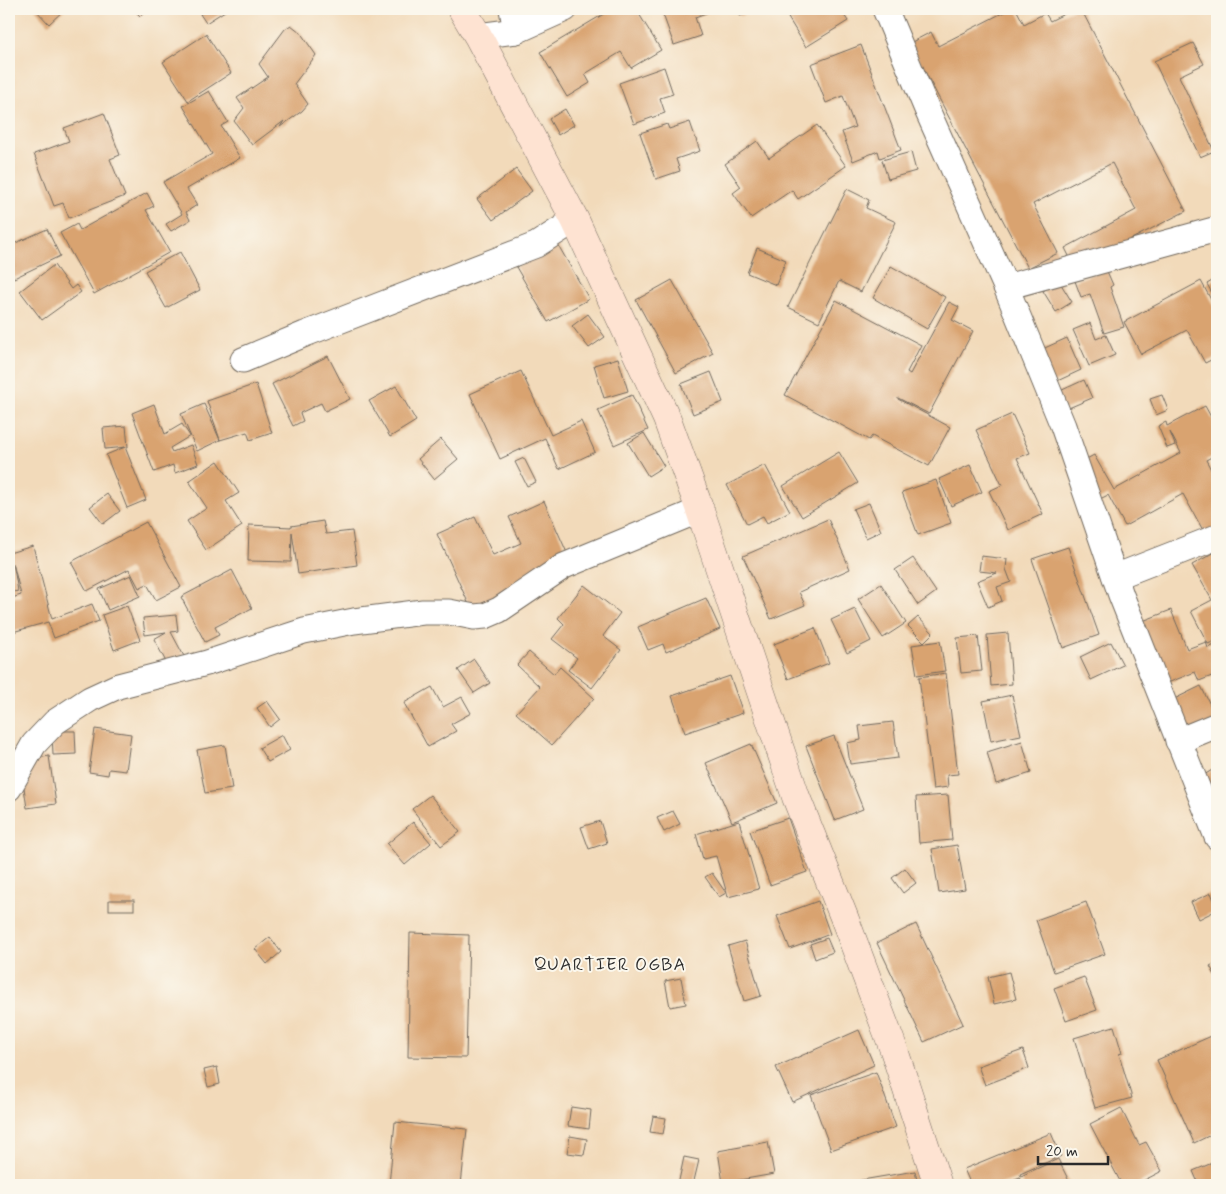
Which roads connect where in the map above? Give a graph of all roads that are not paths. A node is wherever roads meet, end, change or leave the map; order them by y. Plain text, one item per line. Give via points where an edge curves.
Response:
1 (462, 9) edge
2 (565, 9) edge
3 (885, 9) edge
4 (514, 20) edge
5 (478, 36) junction
6 (574, 220) junction
7 (1217, 229) edge
8 (1006, 287) junction
9 (243, 360) dead end
10 (700, 510) junction
11 (1217, 537) edge
12 (1116, 577) junction
13 (1217, 725) edge
14 (1178, 741) junction
15 (9, 788) edge
16 (1217, 837) edge
17 (938, 1185) edge

1 - 5 main road
2 - 4 street
3 - 8 street
4 - 5 street
5 - 6 main road
6 - 9 street via 536,245
6 - 10 main road via 667,419
7 - 8 street
8 - 12 street via 1063,426
10 - 15 street via 564,566 485,616 423,612 345,623 304,631 207,663 118,686 90,699 55,722 34,744
10 - 17 main road via 796,797 894,1050
11 - 12 street
12 - 14 street
13 - 14 street
14 - 16 street

